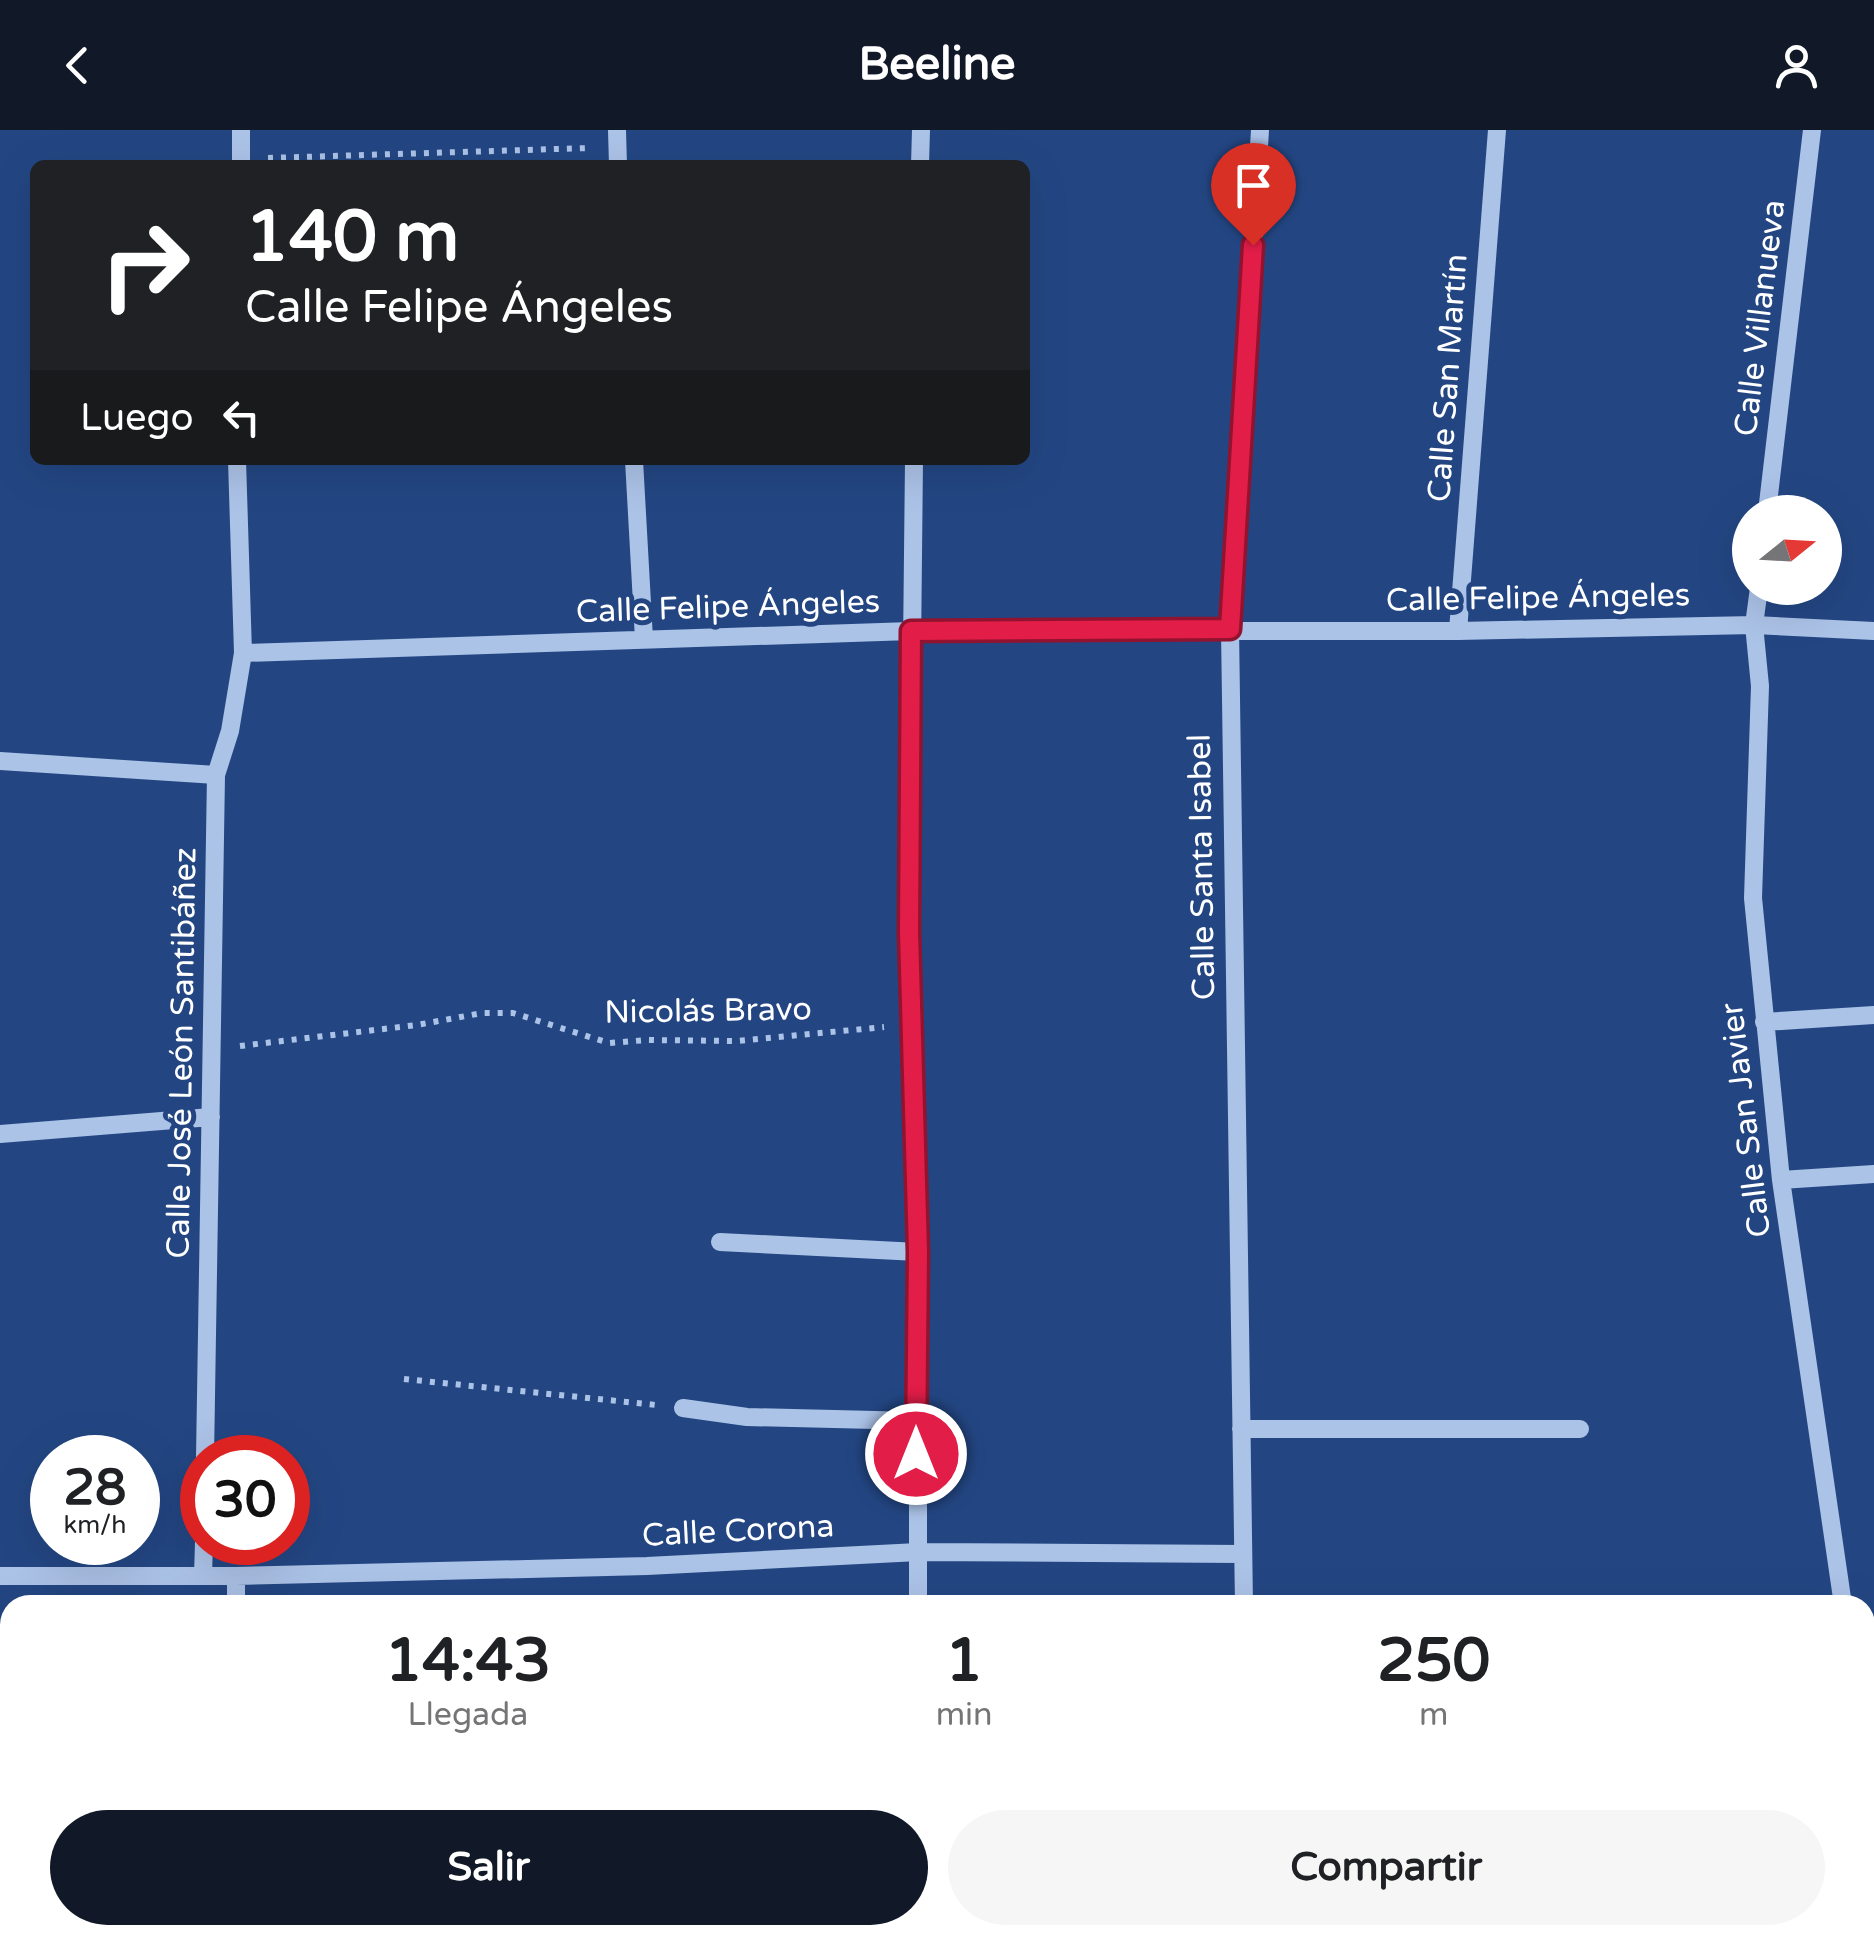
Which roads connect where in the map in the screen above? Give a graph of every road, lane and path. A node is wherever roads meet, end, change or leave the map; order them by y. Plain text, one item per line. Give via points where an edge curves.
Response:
1 (240, 130) edge
2 (920, 130) edge
3 (1260, 130) edge
4 (1497, 130) edge
5 (1812, 130) edge
6 (618, 148) edge
7 (241, 160) edge
8 (295, 160) edge
9 (920, 160) edge
10 (237, 465) edge
11 (634, 465) edge
12 (914, 465) edge
13 (1770, 495) edge
14 (1757, 605) edge
15 (1754, 625) junction
16 (1230, 629) junction
17 (1874, 630) edge
18 (911, 631) junction
19 (1458, 631) junction
20 (644, 639) junction
21 (243, 653) junction
22 (0, 762) edge
23 (216, 775) junction
24 (1874, 1015) edge
25 (1764, 1022) junction
26 (910, 1024) junction
27 (212, 1050) junction
28 (211, 1117) junction
29 (0, 1134) edge
30 (1874, 1174) edge
31 (1781, 1180) junction
32 (720, 1242) dead end
33 (918, 1252) junction
34 (404, 1379) dead end
35 (683, 1408) joint
36 (916, 1421) junction
37 (1241, 1429) junction
38 (1580, 1429) dead end
39 (205, 1435) edge
40 (918, 1552) junction
41 (1243, 1554) junction
42 (203, 1565) edge
43 (0, 1576) edge
44 (203, 1576) junction
45 (236, 1576) junction
46 (236, 1595) edge
47 (918, 1595) edge
48 (1244, 1595) edge
49 (1843, 1595) edge

1 - 7 street
2 - 9 street
3 - 16 street, Calle Santa Isabel
4 - 19 street, Calle San Martín
5 - 13 street, Calle Villanueva
6 - 8 path
10 - 21 street, Calle José León Santibáñez
11 - 20 street
12 - 18 street
14 - 15 street
15 - 17 street, Calle Felipe Ángeles
15 - 19 street, Calle Felipe Ángeles
15 - 25 street, Calle San Javier via 1760,686 1753,898
16 - 18 street, Calle Felipe Ángeles
16 - 19 street, Calle Felipe Ángeles
16 - 37 street, Calle Santa Isabel
18 - 20 street, Calle Felipe Ángeles
18 - 26 street
20 - 21 street, Calle Felipe Ángeles
21 - 23 street, Calle José León Santibáñez
22 - 23 street
23 - 27 street, Calle José León Santibáñez
24 - 25 street
25 - 31 street, Calle San Javier
26 - 27 path, Nicolás Bravo via 737,1042 609,1043 513,1013 482,1012
26 - 33 street
27 - 28 street, Calle José León Santibáñez
28 - 29 street
28 - 39 street, Calle José León Santibáñez
30 - 31 street
31 - 49 street, Calle San Javier
32 - 33 street
33 - 36 street
34 - 35 path
35 - 36 street via 748,1417
36 - 40 street
37 - 38 street
37 - 41 street, Calle Santa Isabel
40 - 41 street, Calle Corona
40 - 45 street, Calle Corona
40 - 47 street
41 - 48 street, Calle Santa Isabel
42 - 44 street
43 - 44 street
44 - 45 street
45 - 46 street

